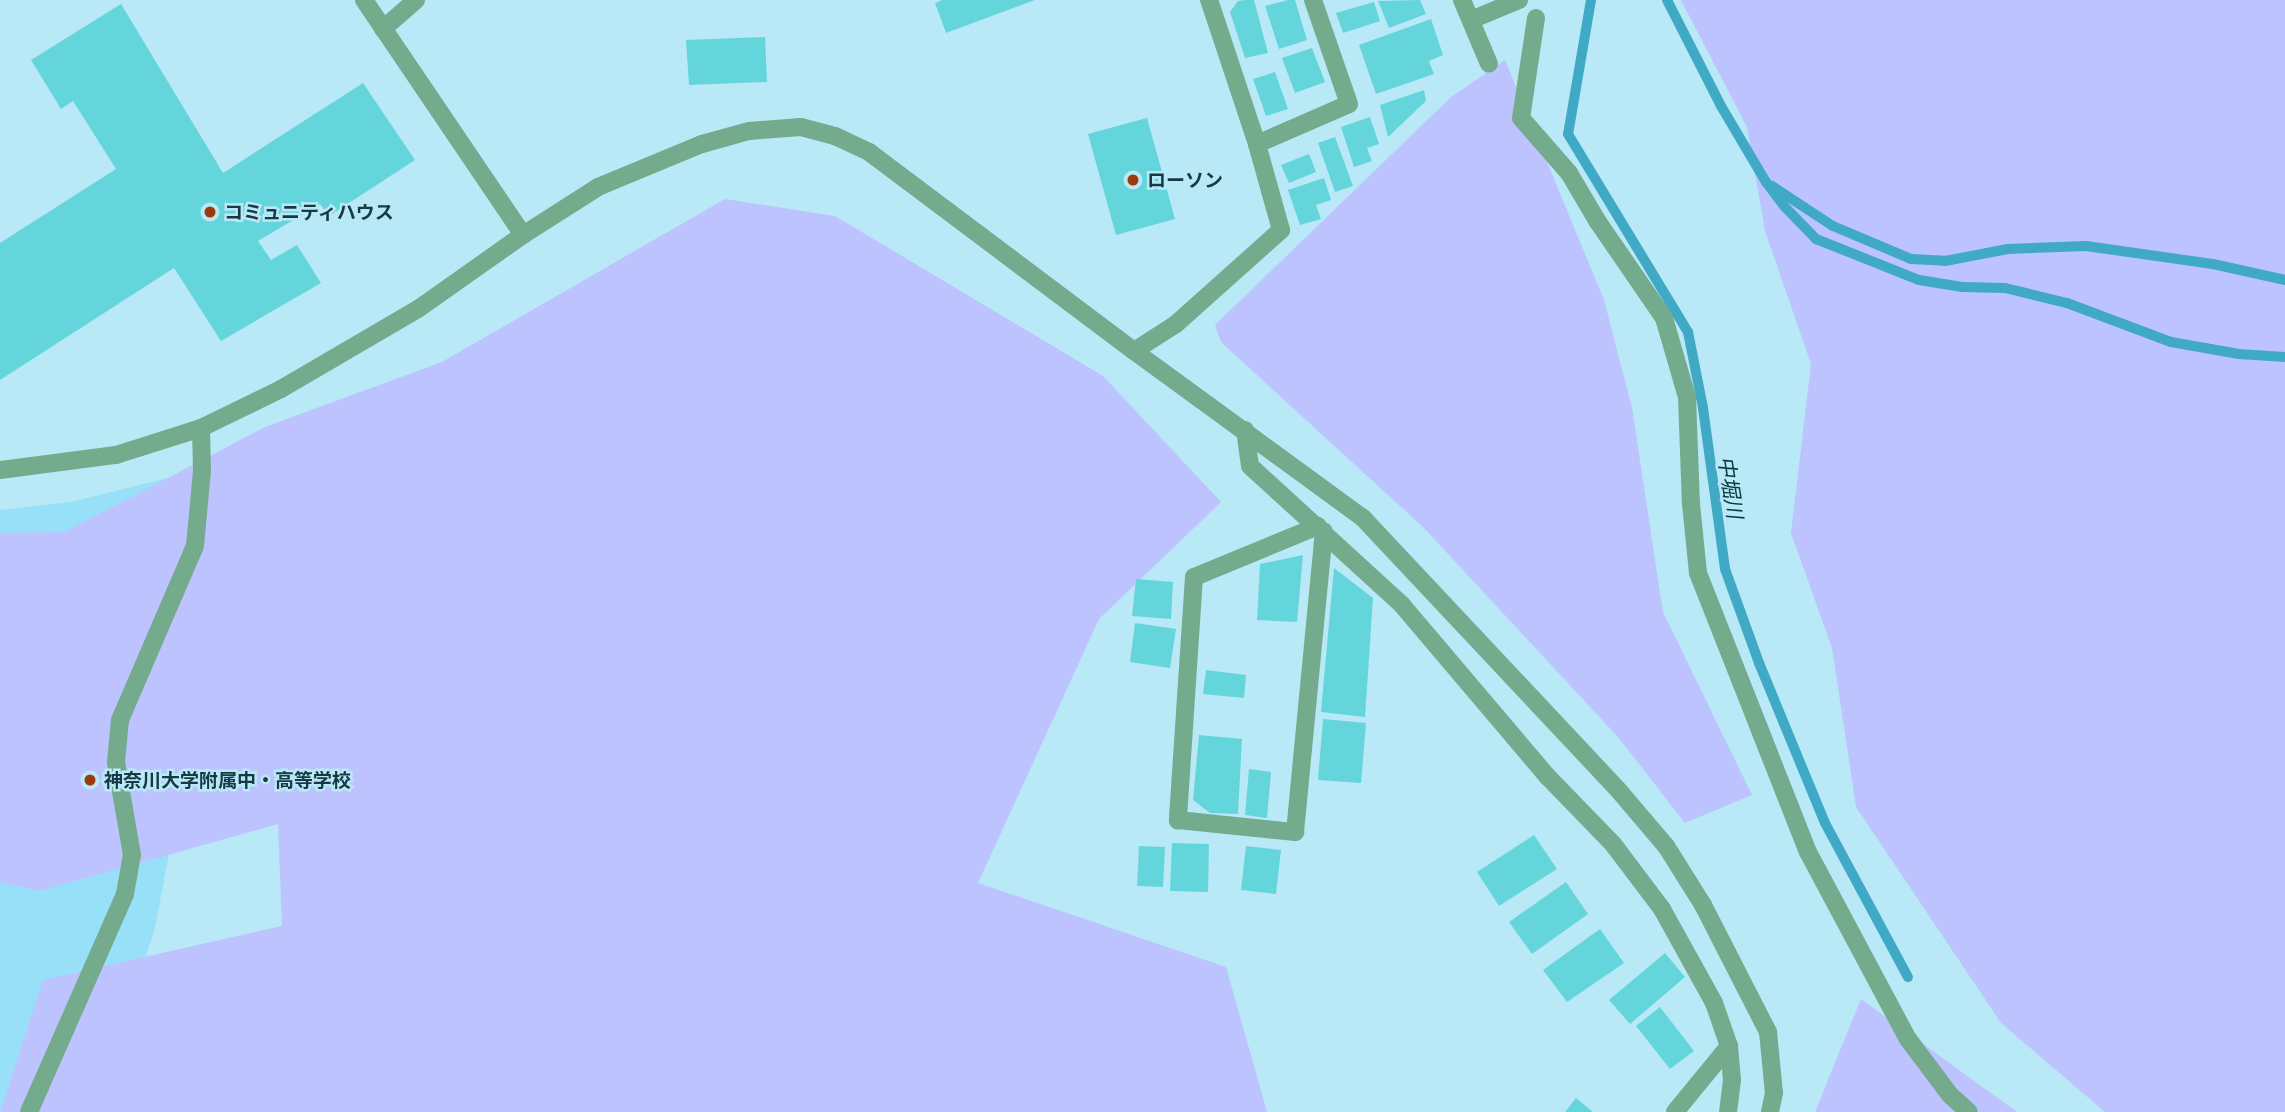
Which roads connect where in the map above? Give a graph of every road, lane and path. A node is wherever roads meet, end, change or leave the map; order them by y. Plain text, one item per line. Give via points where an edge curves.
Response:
1 (364, 0) edge
2 (416, 0) edge
3 (1209, 0) edge
4 (1313, 0) edge
5 (1462, 0) edge
6 (1519, 0) edge
7 (1536, 18) dead end
8 (1471, 20) junction
9 (383, 29) junction
10 (1489, 64) dead end
11 (1257, 144) junction
12 (523, 235) junction
13 (1134, 351) junction
14 (201, 428) junction
15 (1245, 430) junction
16 (0, 470) edge
17 (1321, 528) junction
18 (1729, 1046) junction
19 (29, 1112) edge
20 (1675, 1112) edge
21 (1728, 1112) edge
22 (1770, 1112) edge
23 (1969, 1112) edge

1 - 9 street
2 - 9 street
3 - 11 street
4 - 11 street via 1349,104
5 - 8 street
6 - 8 street
7 - 23 street via 1521,118 1569,173 1664,318 1687,397 1698,573 1808,852 1908,1040 1950,1095
8 - 10 street
9 - 12 street
11 - 13 street via 1281,230 1176,324
12 - 13 street via 598,187 702,144 749,131 801,127 869,152
12 - 14 street via 418,309 281,389
13 - 15 street
14 - 16 street via 116,455
14 - 19 street via 195,545 120,720 116,762 132,855 125,894
15 - 17 street via 1250,466
15 - 22 street via 1362,517 1666,846 1703,905 1768,1032 1774,1093
17 - 17 street via 1194,577 1178,820 1295,832
17 - 18 street via 1402,605 1548,778 1614,844 1662,908 1714,1003
18 - 20 street
18 - 21 street via 1732,1080

